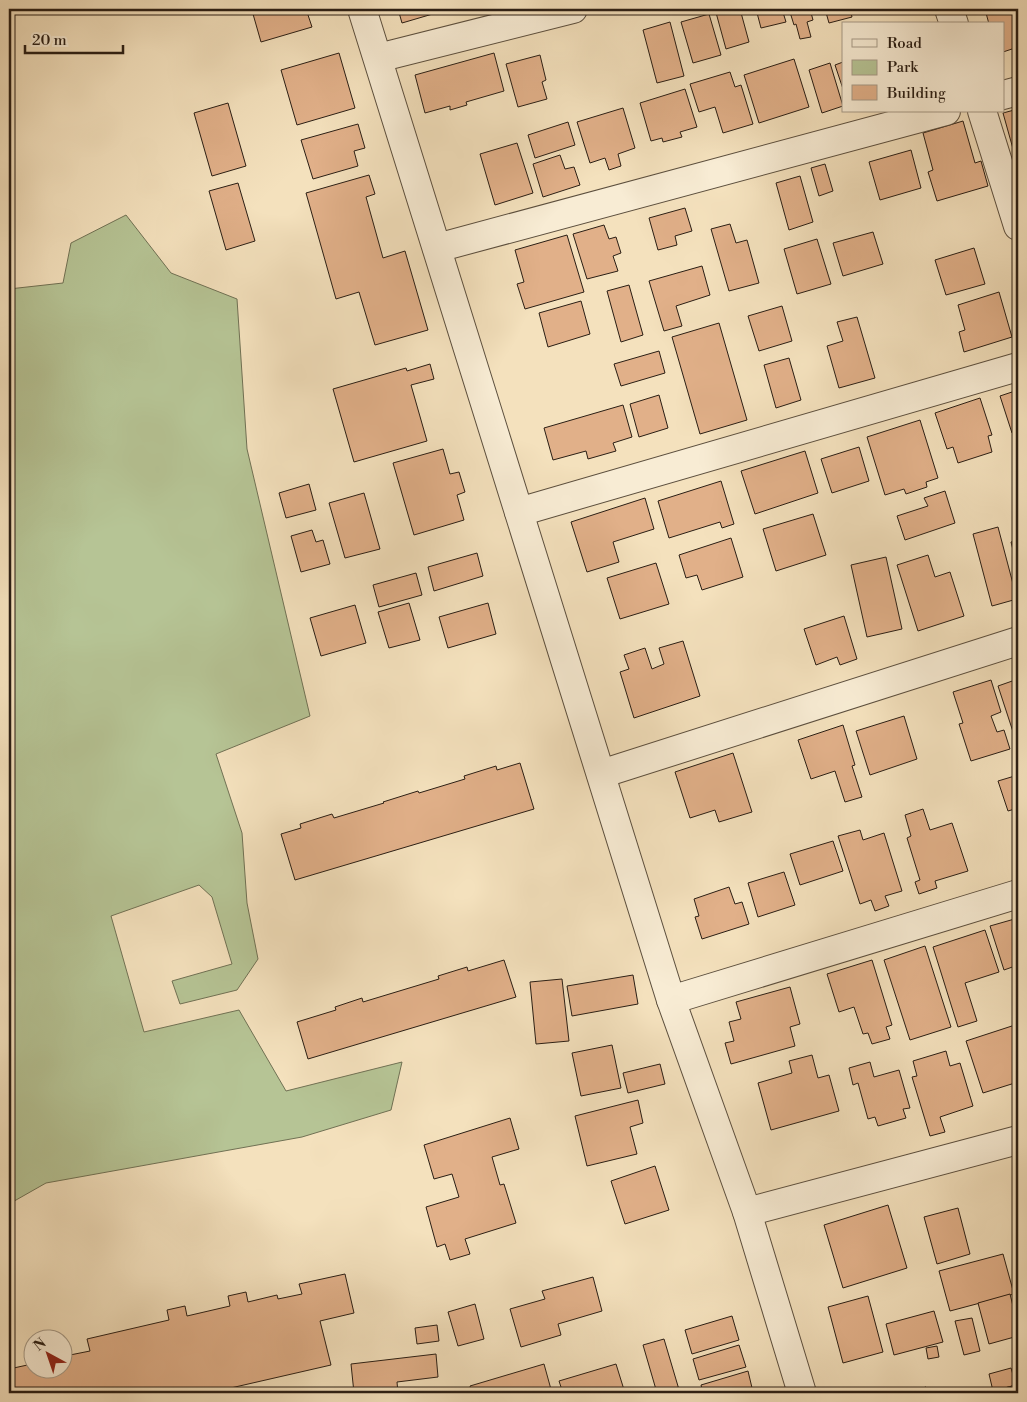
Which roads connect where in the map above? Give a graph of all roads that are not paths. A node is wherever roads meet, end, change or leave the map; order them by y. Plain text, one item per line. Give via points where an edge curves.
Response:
1 (362, 9) edge
2 (573, 9) edge
3 (949, 9) edge
4 (953, 22) edge
5 (378, 58) junction
6 (1018, 91) edge
7 (1004, 95) edge
8 (942, 112) edge
9 (982, 112) edge
10 (1018, 226) edge
11 (436, 248) junction
12 (1018, 367) edge
13 (519, 512) junction
14 (1018, 641) edge
15 (601, 774) junction
16 (1018, 894) edge
17 (671, 1000) junction
18 (1018, 1140) edge
19 (747, 1212) junction
20 (802, 1393) edge

1 - 5 street
2 - 5 street
3 - 4 street
5 - 11 street
6 - 7 street
8 - 11 street
9 - 10 street
11 - 13 street
12 - 13 street
13 - 15 street
14 - 15 street
15 - 17 street
16 - 17 street
17 - 19 street
18 - 19 street
19 - 20 street

